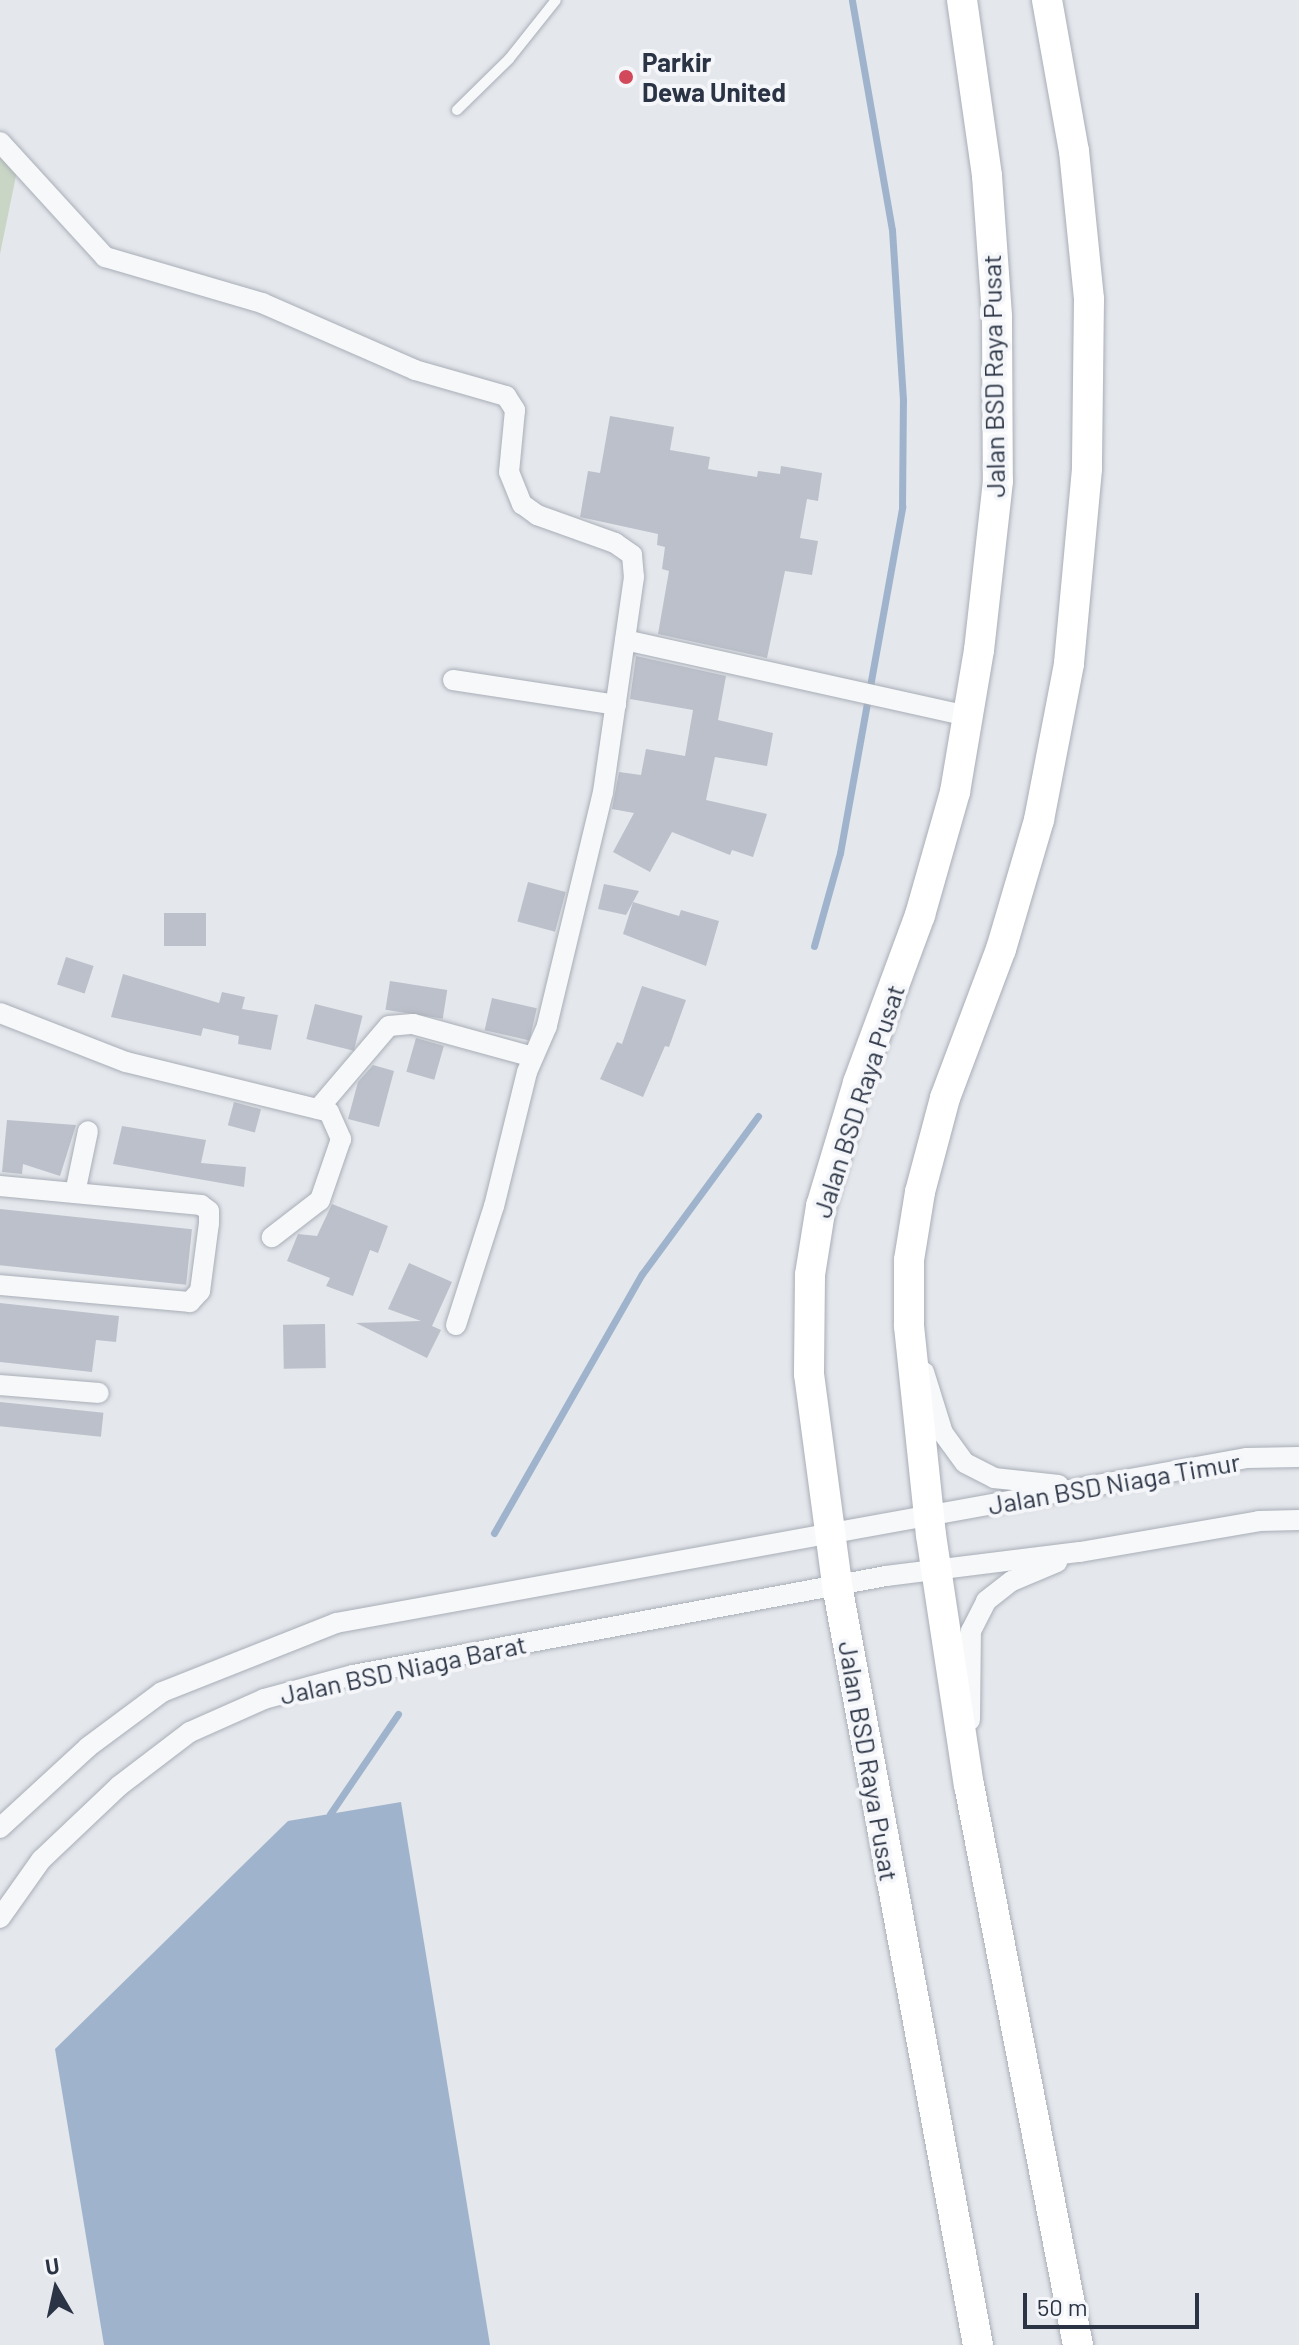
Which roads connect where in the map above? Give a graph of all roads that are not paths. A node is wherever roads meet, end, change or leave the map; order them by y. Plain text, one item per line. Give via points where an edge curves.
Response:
1 (556, 0) edge
2 (962, 0) edge
3 (1047, 0) edge
4 (457, 110) dead end
5 (0, 142) edge
6 (625, 640) junction
7 (453, 680) dead end
8 (616, 705) junction
9 (968, 716) junction
10 (0, 1013) edge
11 (533, 1057) junction
12 (318, 1109) junction
13 (88, 1131) dead end
14 (0, 1186) edge
15 (75, 1193) junction
16 (272, 1237) dead end
17 (0, 1285) edge
18 (456, 1325) dead end
19 (909, 1326) junction
20 (0, 1385) edge
21 (99, 1393) dead end
22 (1299, 1457) edge
23 (1085, 1488) junction
24 (930, 1516) junction
25 (1299, 1520) edge
26 (829, 1533) junction
27 (1080, 1552) junction
28 (936, 1570) junction
29 (837, 1585) junction
30 (969, 1785) junction
31 (0, 1828) edge
32 (0, 1918) edge
33 (978, 2345) edge
34 (1078, 2345) edge

1 - 4 lane via 509,59
2 - 9 main road, Jalan BSD Raya Pusat via 987,176 997,317 998,481
3 - 19 main road via 1074,151 1089,299 1087,469 1069,664 1039,820 1001,949 945,1098 920,1192 909,1260
5 - 6 street via 105,257 262,303 415,370 506,396 515,410 509,472 522,504 632,555
6 - 8 street
6 - 9 street
7 - 8 street
8 - 11 street via 603,792 547,1026
9 - 26 main road, Jalan BSD Raya Pusat via 955,792 920,915 858,1083 821,1206 810,1275 809,1374
10 - 12 street via 126,1062
11 - 12 street via 413,1024 389,1026
11 - 18 street
12 - 16 street via 329,1112 341,1130 331,1175 308,1213
13 - 15 street
14 - 15 street
15 - 17 street via 201,1205 209,1211 200,1291 190,1302 175,1304
19 - 23 street via 943,1433 965,1463 994,1478
19 - 24 main road
20 - 21 street
22 - 23 street, Jalan BSD Niaga Timur via 1247,1458
23 - 24 street, Jalan BSD Niaga Timur
24 - 26 street, Jalan BSD Niaga Timur
24 - 28 main road
25 - 27 street via 1259,1521
26 - 29 main road, Jalan BSD Raya Pusat
26 - 31 street, Jalan BSD Niaga Barat via 336,1623 252,1652 162,1692 88,1747
27 - 28 street
27 - 30 street via 1012,1581 986,1601 971,1631
28 - 29 street, Jalan BSD Niaga Barat
28 - 30 main road
29 - 32 street, Jalan BSD Niaga Barat via 353,1675 264,1699 190,1732 119,1786 41,1860
29 - 33 main road, Jalan BSD Raya Pusat
30 - 34 main road

